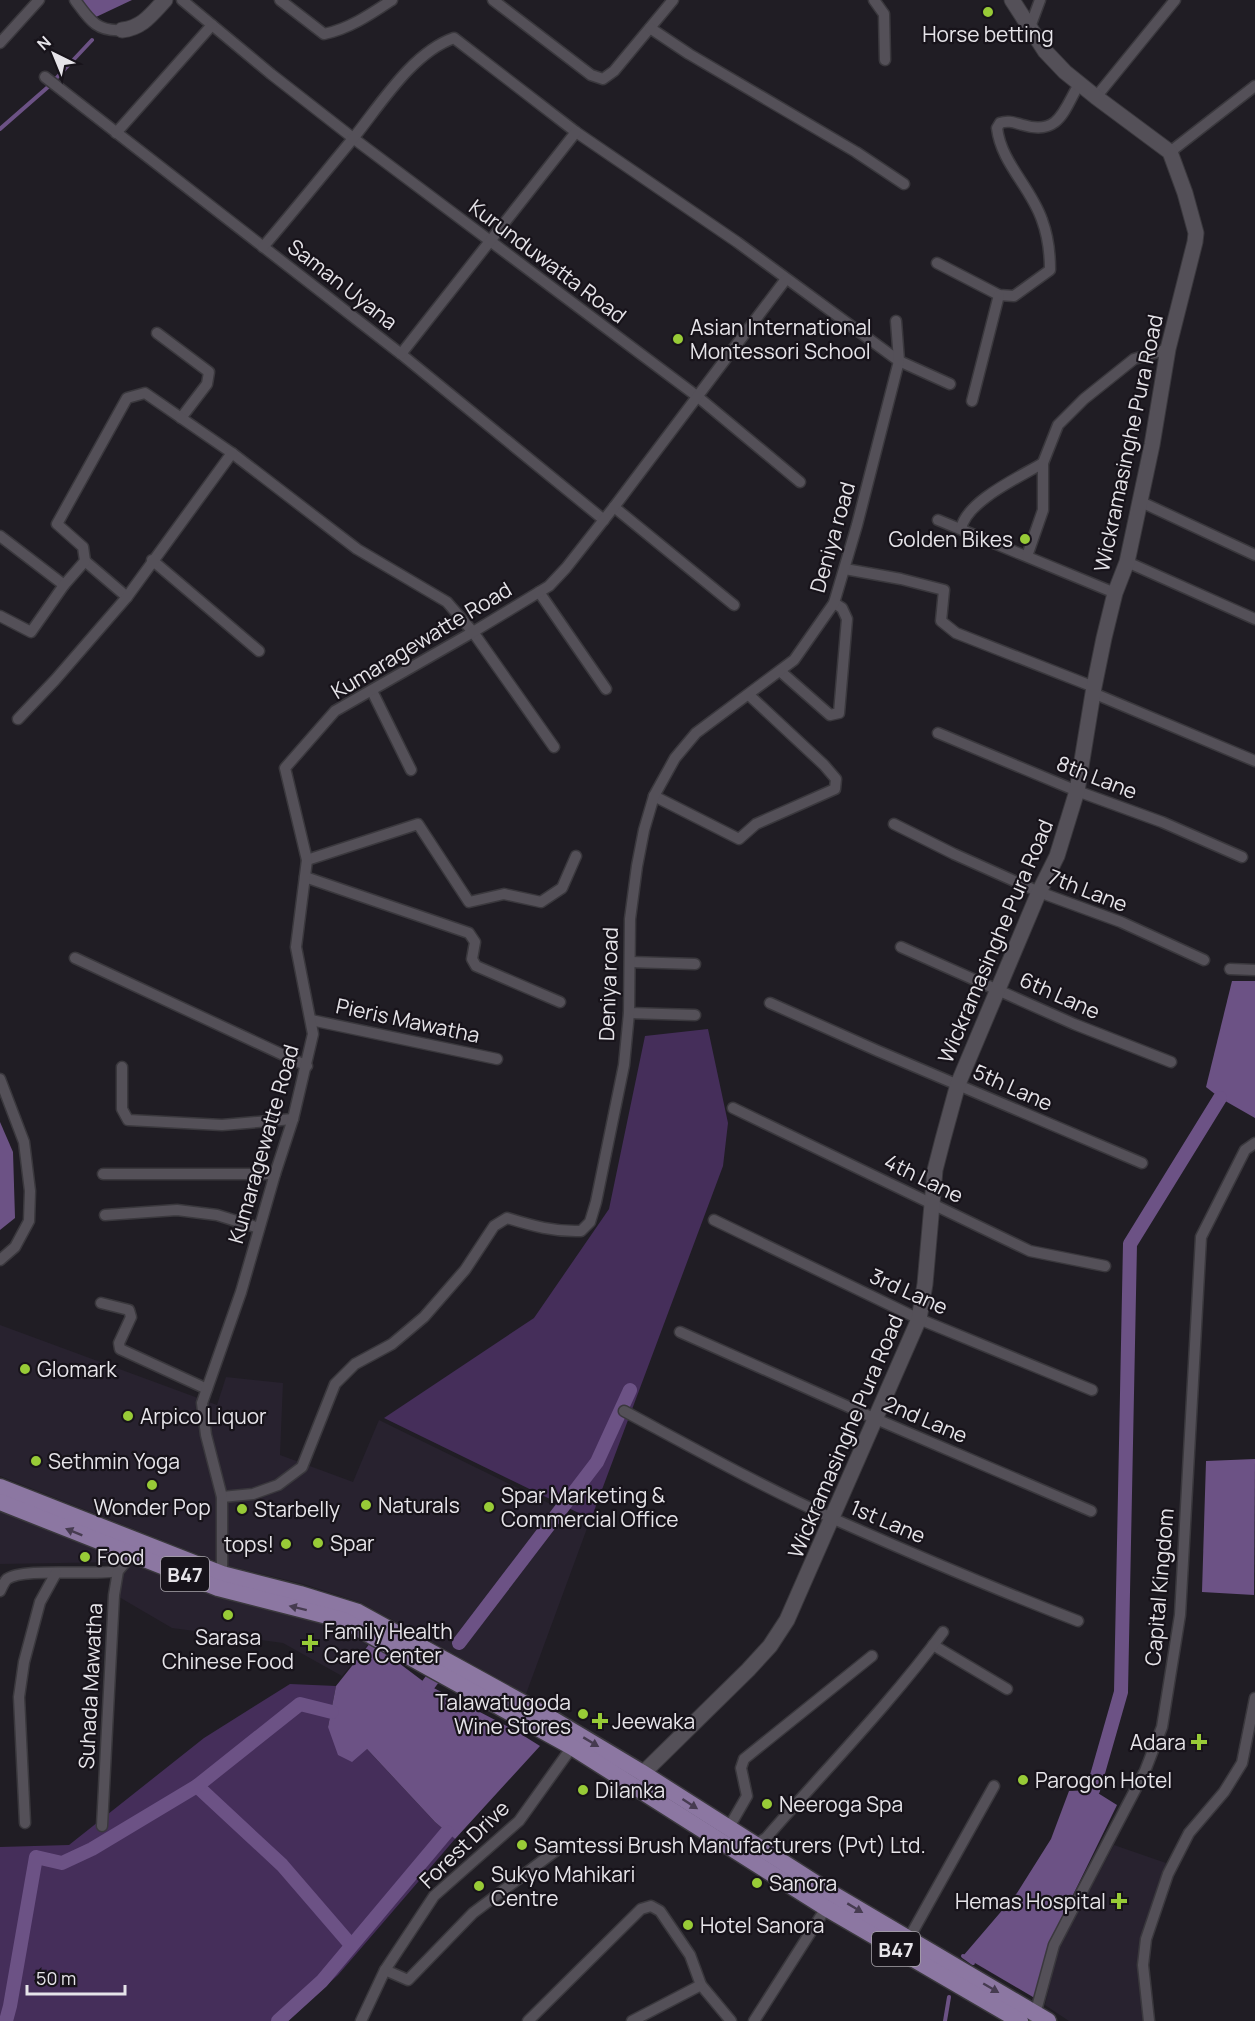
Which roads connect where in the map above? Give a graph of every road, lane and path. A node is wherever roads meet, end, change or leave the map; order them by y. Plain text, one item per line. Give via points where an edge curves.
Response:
1 (39, 0) edge
2 (75, 0) edge
3 (165, 0) edge
4 (182, 0) edge
5 (280, 0) edge
6 (392, 0) edge
7 (493, 0) edge
8 (673, 0) edge
9 (874, 0) edge
10 (1012, 0) edge
11 (1040, 0) edge
12 (1175, 0) edge
13 (212, 25) junction
14 (1030, 27) junction
15 (650, 28) junction
16 (122, 30) joint
17 (0, 43) edge
18 (885, 60) dead end
19 (49, 81) dead end
20 (1079, 84) junction
21 (1255, 86) edge
22 (1096, 97) junction
23 (576, 132) junction
24 (116, 133) junction
25 (353, 138) junction
26 (1170, 152) junction
27 (904, 184) dead end
28 (489, 242) junction
29 (263, 247) junction
30 (937, 263) dead end
31 (786, 279) junction
32 (999, 295) junction
33 (896, 321) dead end
34 (157, 333) dead end
35 (1168, 349) junction
36 (402, 354) junction
37 (899, 361) junction
38 (950, 384) dead end
39 (698, 397) junction
40 (972, 401) dead end
41 (181, 418) junction
42 (232, 453) junction
43 (1042, 463) junction
44 (800, 482) dead end
45 (1139, 501) junction
46 (614, 507) junction
47 (604, 520) junction
48 (938, 520) dead end
49 (962, 529) junction
50 (0, 536) edge
51 (1255, 555) edge
52 (1027, 556) junction
53 (152, 560) junction
54 (85, 561) junction
55 (1127, 562) junction
56 (845, 569) junction
57 (64, 585) junction
58 (539, 592) junction
59 (1115, 593) junction
60 (127, 597) junction
61 (834, 603) junction
62 (734, 605) dead end
63 (0, 616) edge
64 (1255, 619) edge
65 (473, 632) junction
66 (259, 651) dead end
67 (780, 671) junction
68 (606, 689) dead end
69 (1093, 690) junction
70 (372, 691) junction
71 (749, 694) junction
72 (18, 719) dead end
73 (938, 734) dead end
74 (555, 747) dead end
75 (1255, 761) edge
76 (411, 770) dead end
77 (1077, 791) junction
78 (654, 796) junction
79 (894, 824) dead end
80 (576, 855) dead end
81 (1242, 857) dead end
82 (308, 860) junction
83 (305, 877) junction
84 (1039, 892) junction
85 (901, 947) dead end
86 (75, 958) dead end
87 (1204, 960) dead end
88 (630, 962) junction
89 (695, 964) dead end
90 (1230, 969) dead end
91 (1255, 970) edge
92 (999, 990) junction
93 (560, 1002) dead end
94 (770, 1003) dead end
95 (629, 1013) junction
96 (695, 1015) dead end
97 (311, 1020) junction
98 (497, 1059) dead end
99 (1171, 1062) dead end
100 (307, 1066) junction
101 (122, 1067) dead end
102 (0, 1079) edge
103 (958, 1084) junction
104 (733, 1107) dead end
105 (293, 1119) junction
106 (1255, 1143) edge
107 (1142, 1163) dead end
108 (103, 1174) dead end
109 (275, 1174) junction
110 (932, 1203) junction
111 (105, 1215) dead end
112 (714, 1220) dead end
113 (259, 1228) junction
114 (0, 1260) edge
115 (1105, 1266) dead end
116 (101, 1303) dead end
117 (920, 1319) junction
118 (680, 1332) dead end
119 (207, 1389) junction
120 (1092, 1390) dead end
121 (624, 1411) dead end
122 (876, 1419) junction
123 (0, 1487) edge
124 (222, 1497) junction
125 (0, 1503) edge
126 (1091, 1511) dead end
127 (833, 1519) junction
128 (132, 1554) junction
129 (118, 1571) junction
130 (56, 1573) junction
131 (220, 1581) junction
132 (0, 1591) edge
133 (1077, 1621) dead end
134 (943, 1632) dead end
135 (933, 1646) junction
136 (872, 1656) dead end
137 (1007, 1689) dead end
138 (1255, 1698) edge
139 (572, 1747) junction
140 (637, 1779) junction
141 (994, 1786) dead end
142 (25, 1823) dead end
143 (102, 1826) dead end
144 (728, 1829) junction
145 (754, 1846) junction
146 (558, 1849) dead end
147 (825, 1908) junction
148 (908, 1940) junction
149 (385, 1970) junction
150 (701, 1985) junction
151 (1039, 2019) edge
152 (361, 2021) edge
153 (528, 2021) edge
154 (632, 2021) edge
155 (731, 2021) edge
156 (754, 2021) edge
157 (1020, 2021) edge
158 (1149, 2021) edge

1 - 17 street
2 - 16 street via 98,28
3 - 16 street via 142,24
4 - 13 street, Kurunduwatta Road
5 - 6 street via 324,34 336,32
7 - 15 street via 591,75 603,79
8 - 15 street
9 - 18 street via 884,14
10 - 14 street
11 - 14 street
12 - 22 street
13 - 24 street
13 - 25 street, Kurunduwatta Road
14 - 20 street via 1052,59
15 - 27 street
19 - 24 street, Saman Uyana
20 - 22 street
20 - 32 street via 1059,119 1049,128 1036,129 1009,121 997,128 1001,147 1042,218 1050,251 1050,270 1014,296
21 - 26 street
22 - 26 street
23 - 25 street via 454,38 424,55
23 - 28 street
23 - 31 street
24 - 29 street, Saman Uyana
25 - 28 street, Kurunduwatta Road
25 - 29 street
26 - 35 street, Wickramasinghe Pura Road via 1196,233
28 - 36 street
28 - 39 street, Kurunduwatta Road
29 - 36 street, Saman Uyana
30 - 32 street
31 - 37 street
31 - 39 street, Kumaragewatte Road
32 - 40 street
33 - 37 street, Deniya road
34 - 41 street via 208,372 207,384
35 - 43 street via 1134,359 1084,399 1058,425
35 - 45 street, Wickramasinghe Pura Road
36 - 47 street, Saman Uyana
37 - 38 street
37 - 56 street, Deniya road
39 - 44 street, Kurunduwatta Road
39 - 46 street, Kumaragewatte Road
41 - 42 street
41 - 54 street via 145,393 127,398 57,524 83,547
42 - 53 street
42 - 65 street via 357,549 447,602
43 - 49 street via 975,505
43 - 52 street via 1043,510
45 - 51 street
45 - 55 street, Wickramasinghe Pura Road
46 - 47 street, Kumaragewatte Road
46 - 62 street
47 - 58 street, Kumaragewatte Road via 566,568
48 - 49 street
49 - 52 street
50 - 57 street
52 - 59 street
53 - 60 street
53 - 66 street
54 - 57 street
54 - 60 street
55 - 59 street, Wickramasinghe Pura Road
55 - 64 street
56 - 61 street, Deniya road
56 - 69 street via 944,590 941,621 956,633
57 - 63 street via 31,632
58 - 65 street, Kumaragewatte Road
58 - 68 street
59 - 69 street, Wickramasinghe Pura Road
60 - 72 street
61 - 67 street, Deniya road via 806,645
61 - 67 street via 842,608 847,619 839,713 830,715
65 - 70 street, Kumaragewatte Road
65 - 74 street
67 - 71 street, Deniya road
69 - 75 street
69 - 77 street, Wickramasinghe Pura Road
70 - 76 street
70 - 82 street, Kumaragewatte Road via 335,711 285,768
71 - 78 street, Deniya road via 696,733 675,758
71 - 78 street via 824,765 836,779 835,789 756,824 739,839
73 - 77 street, 8th Lane
77 - 81 street, 8th Lane
77 - 84 street, Wickramasinghe Pura Road via 1058,856
78 - 88 street, Deniya road via 637,866 630,920
79 - 84 street, 7th Lane
80 - 82 street via 562,888 541,902 504,894 469,902 418,824
82 - 83 street, Kumaragewatte Road
83 - 93 street via 469,933 475,942 472,959 476,966
83 - 97 street, Kumaragewatte Road via 296,947
84 - 87 street, 7th Lane via 1121,922
84 - 92 street, Wickramasinghe Pura Road
85 - 92 street, 6th Lane
86 - 100 street
88 - 89 street
88 - 95 street, Deniya road
90 - 91 street
92 - 99 street, 6th Lane
92 - 103 street, Wickramasinghe Pura Road
94 - 103 street, 5th Lane
95 - 96 street
95 - 124 street, Deniya road via 624,1065 590,1222 581,1231 559,1232 507,1218 500,1221 424,1317 392,1344 355,1364 335,1384 302,1467 278,1485 254,1494
97 - 98 street, Pieris Mawatha
97 - 100 street, Kumaragewatte Road via 313,1034
100 - 105 street, Kumaragewatte Road
101 - 105 street via 122,1109 128,1120 222,1125
102 - 114 street via 24,1142 30,1191 29,1221 15,1247
103 - 107 street, 5th Lane
103 - 110 street, Wickramasinghe Pura Road via 935,1170
104 - 110 street, 4th Lane
105 - 109 street, Kumaragewatte Road
106 - 151 street, Capital Kingdom via 1245,1150 1201,1237 1180,1615 1162,1727 1145,1771 1054,1945
108 - 109 street
109 - 113 street, Kumaragewatte Road
110 - 115 street, 4th Lane via 1030,1251
110 - 117 street, Wickramasinghe Pura Road
111 - 113 street via 177,1210 217,1215
112 - 117 street, 3rd Lane
113 - 119 street, Kumaragewatte Road
116 - 119 street via 129,1310 131,1317 119,1342 120,1349
117 - 120 street, 3rd Lane
117 - 122 street, Wickramasinghe Pura Road
118 - 122 street, 2nd Lane
119 - 124 street, Kumaragewatte Road via 202,1403 206,1436
121 - 127 street, 1st Lane
122 - 126 street, 2nd Lane
122 - 127 street, Wickramasinghe Pura Road
123 - 131 main road, B47
124 - 131 street, Kumaragewatte Road
128 -> 125 main road, B47
127 - 133 street, 1st Lane
127 - 140 street, Wickramasinghe Pura Road via 787,1620 770,1646
128 - 129 street
128 - 131 main road, B47
129 - 130 street
129 - 143 street, Suhada Mawatha
130 - 132 street via 19,1574 6,1580
130 - 142 street via 40,1602 19,1697
139 -> 131 main road, B47 via 343,1620
131 -> 140 main road, B47 via 300,1594 358,1612 554,1720
134 - 135 street
135 - 137 street
135 - 145 street
136 - 144 street via 744,1759 741,1768 747,1796
138 - 158 street via 1242,1763 1224,1792 1189,1833 1168,1874 1146,1939 1143,1965
139 - 140 main road, B47
139 - 149 street, Forest Drive via 519,1821 434,1896
140 -> 144 main road, B47
140 - 147 main road, B47
141 - 148 street
144 - 145 main road, B47
145 -> 148 main road, B47
146 - 149 street via 473,1913 408,1980
147 - 156 street
147 - 157 main road, B47
148 -> 151 main road, B47
149 - 152 street, Forest Drive
150 - 153 street via 690,1955 660,1911 651,1906 640,1909
150 - 154 street
150 - 155 street

